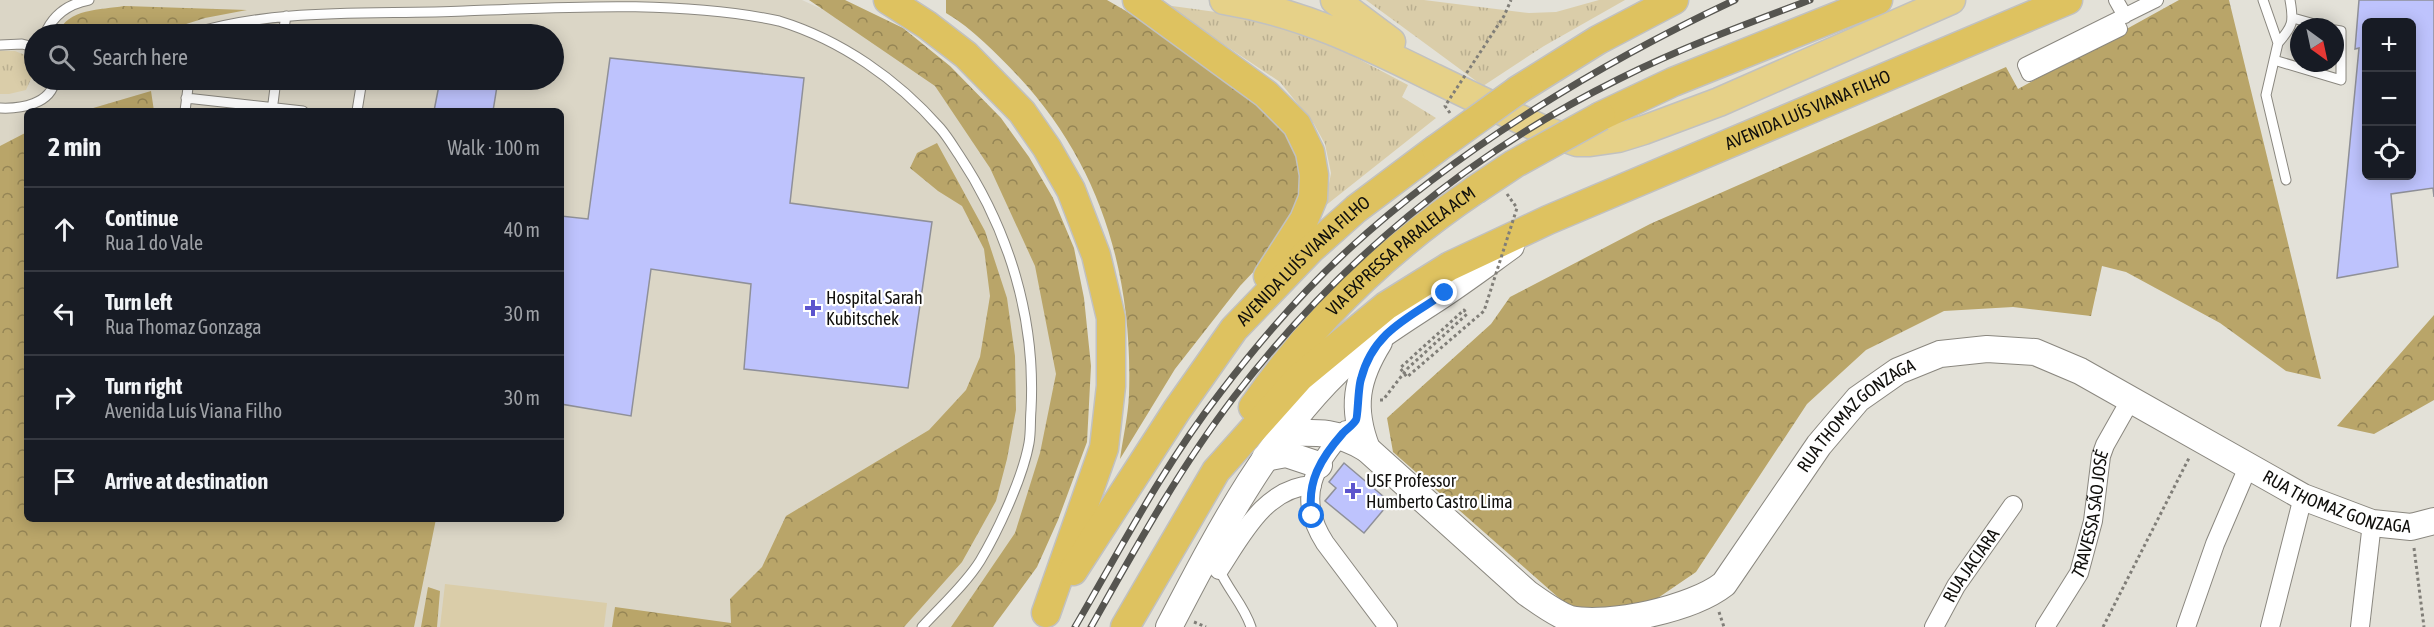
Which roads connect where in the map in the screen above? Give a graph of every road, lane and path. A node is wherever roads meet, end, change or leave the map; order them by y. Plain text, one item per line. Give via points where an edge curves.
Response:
1 (89, 0) edge
2 (888, 0) edge
3 (1137, 0) edge
4 (1224, 0) edge
5 (1335, 0) edge
6 (1511, 0) edge
7 (1674, 0) edge
8 (1878, 0) edge
9 (1951, 0) edge
10 (2040, 0) edge
11 (2068, 0) edge
12 (2116, 0) edge
13 (2156, 0) edge
14 (2263, 0) edge
15 (2290, 0) edge
16 (286, 16) junction
17 (2125, 16) junction
18 (2293, 18) edge
19 (51, 24) edge
20 (232, 24) edge
21 (285, 24) edge
22 (2290, 30) edge
23 (1974, 40) junction
24 (2278, 43) junction
25 (24, 44) edge
26 (0, 45) edge
27 (2274, 60) junction
28 (2038, 62) dead end
29 (2290, 65) edge
30 (2314, 72) edge
31 (2341, 72) edge
32 (1450, 86) junction
33 (49, 90) edge
34 (187, 90) edge
35 (275, 90) edge
36 (360, 90) edge
37 (186, 98) junction
38 (0, 108) edge
39 (185, 108) edge
40 (258, 108) edge
41 (272, 108) edge
42 (357, 108) edge
43 (1452, 116) dead end
44 (2286, 180) dead end
45 (1504, 190) dead end
46 (1548, 220) junction
47 (1234, 329) junction
48 (1385, 333) junction
49 (2131, 399) junction
50 (1352, 418) junction
51 (1285, 433) junction
52 (2200, 438) junction
53 (1265, 458) junction
54 (2248, 467) junction
55 (1216, 471) junction
56 (1315, 475) junction
57 (2303, 497) junction
58 (2013, 505) dead end
59 (2434, 521) edge
60 (2372, 523) junction
61 (2414, 542) dead end
62 (1213, 546) junction
63 (1219, 570) junction
64 (1042, 620) edge
65 (922, 627) edge
66 (1125, 627) edge
67 (1169, 627) edge
68 (1251, 627) edge
69 (1388, 627) edge
70 (1934, 627) edge
71 (2045, 627) edge
72 (2103, 627) edge
73 (2186, 627) edge
74 (2270, 627) edge
75 (2360, 627) edge
76 (2424, 627) edge

1 - 19 lane via 66,8
2 - 64 highway via 966,56 1022,112 1071,190 1096,255 1111,318 1111,386 1104,448
3 - 47 highway via 1266,94 1297,125 1310,152 1313,198 1304,220
4 - 32 main road via 1308,20
5 - 32 main road
6 - 43 path, bridge via 1445,106
7 - 47 highway, AVENIDA LUÍS VIANA FILHO, bridge via 1598,40 1518,90 1436,149 1356,209 1311,249
8 - 55 highway, VIA EXPRESSA PARALELA ACM, bridge via 1673,82 1523,158 1475,190 1409,238 1282,364 1247,415
9 - 32 main road via 1719,102 1618,138 1590,142 1564,139
10 - 23 highway
11 - 23 highway, AVENIDA LUÍS VIANA FILHO
12 - 17 street
13 - 17 street
14 - 24 lane
15 - 18 lane
16 - 20 lane
16 - 21 lane
16 - 65 lane via 599,4 728,10 779,21 813,35 848,51 892,81 941,129 976,180 1010,256 1030,344 1029,444 1010,502 978,563
17 - 28 street via 2025,65 2029,74 2120,29 2117,23
22 - 24 lane
23 - 46 highway, AVENIDA LUÍS VIANA FILHO
24 - 27 lane
25 - 26 lane
27 - 29 lane
27 - 44 lane via 2266,95
30 - 31 lane via 2341,80
33 - 38 lane via 27,107
34 - 37 lane
35 - 41 lane
36 - 42 lane
37 - 39 lane
37 - 40 lane
45 - 50 path, bridge via 1517,208 1484,311 1407,377 1400,368 1464,310 1467,314 1407,369 1383,400
46 - 48 main road, AVENIDA LUÍS VIANA FILHO
46 - 55 highway, AVENIDA LUÍS VIANA FILHO via 1450,266 1386,306 1300,376
47 - 64 highway, AVENIDA LUÍS VIANA FILHO
48 - 50 main road, RUA THOMAZ GONZAGA via 1361,377
48 - 51 main road, AVENIDA LUÍS VIANA FILHO via 1325,384
49 - 50 main road, RUA THOMAZ GONZAGA via 2035,352 1987,349 1940,354 1898,371 1858,399 1819,445 1724,584 1712,593 1652,614 1593,622 1570,619 1527,592 1367,449
49 - 52 main road, RUA THOMAZ GONZAGA
49 - 71 street, TRAVESSA SÃO JOSÉ via 2101,456 2093,522 2079,573
50 - 51 main road via 1324,432
50 - 56 street
51 - 53 main road, AVENIDA LUÍS VIANA FILHO
52 - 54 main road, RUA THOMAZ GONZAGA
52 - 72 path
53 - 56 main road via 1286,454
53 - 62 main road, AVENIDA LUÍS VIANA FILHO
54 - 57 main road, RUA THOMAZ GONZAGA
54 - 73 street
55 - 66 highway, AVENIDA LUÍS VIANA FILHO
56 - 63 street via 1260,510
56 - 69 street via 1310,506 1316,529
57 - 60 main road, RUA THOMAZ GONZAGA
57 - 74 street
58 - 70 street, RUA JACIARA via 1956,586
59 - 60 main road, RUA THOMAZ GONZAGA via 2412,527
60 - 75 street
61 - 76 path
62 - 63 lane
62 - 67 main road, AVENIDA LUÍS VIANA FILHO
63 - 68 lane

